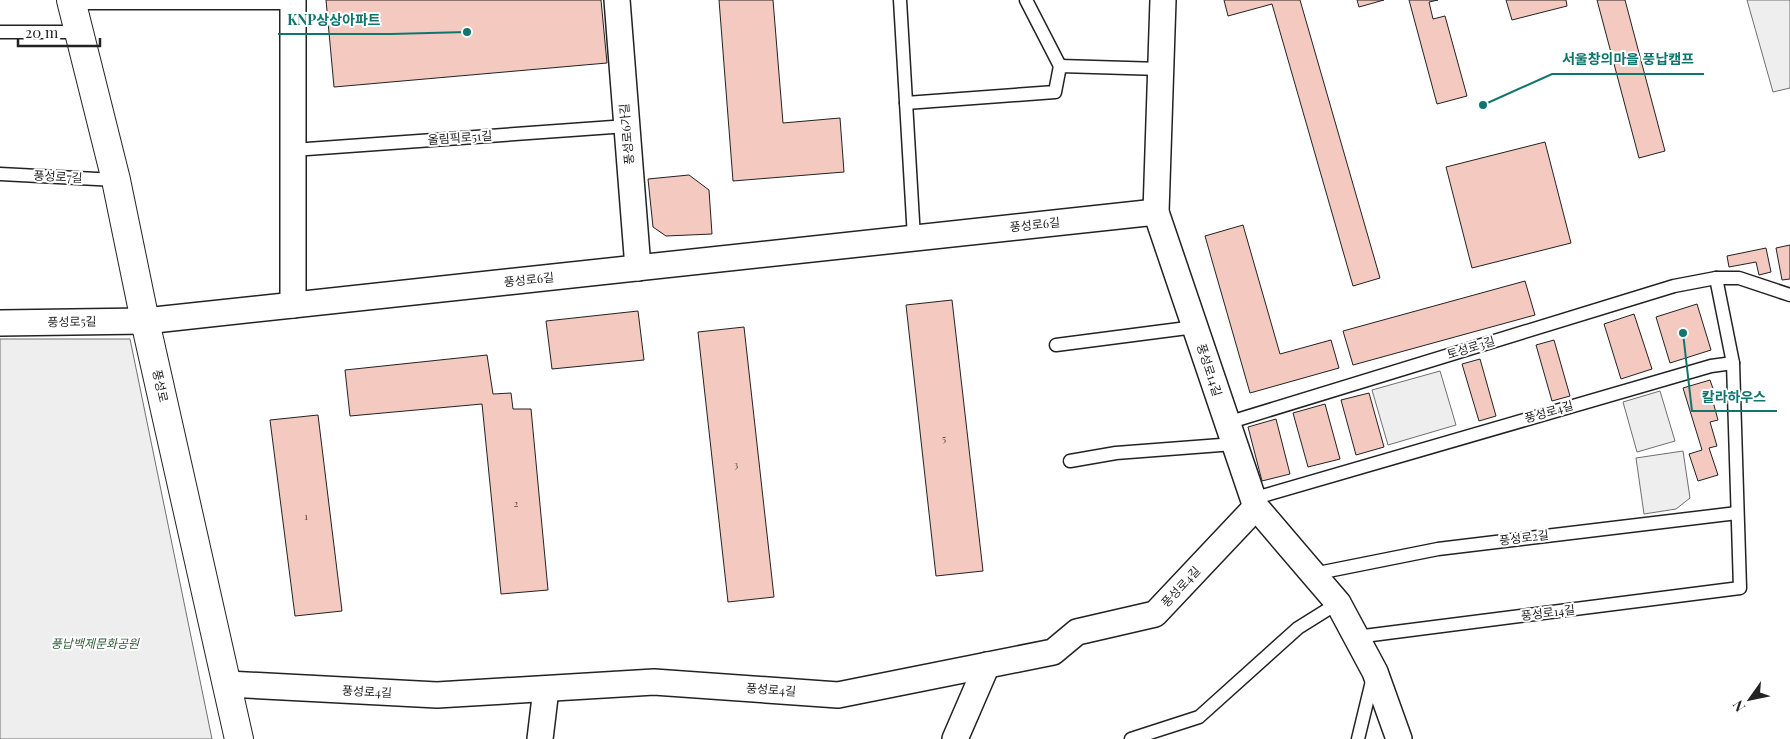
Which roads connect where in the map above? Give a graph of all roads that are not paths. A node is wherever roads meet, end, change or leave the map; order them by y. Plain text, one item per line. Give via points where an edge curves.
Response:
1 (617, 0) edge
2 (900, 0) edge
3 (1026, 0) edge
4 (1163, 0) edge
5 (71, 2) edge
6 (293, 2) edge
7 (0, 32) edge
8 (79, 32) junction
9 (1060, 66) junction
10 (1161, 69) junction
11 (906, 103) junction
12 (627, 126) junction
13 (293, 150) junction
14 (0, 174) edge
15 (116, 180) junction
16 (1156, 212) junction
17 (914, 238) junction
18 (638, 268) junction
19 (1716, 278) junction
20 (1790, 295) edge
21 (293, 305) junction
22 (145, 321) junction
23 (0, 322) edge
24 (1195, 327) junction
25 (1056, 345) dead end
26 (1732, 362) junction
27 (1231, 433) junction
28 (1070, 461) dead end
29 (1254, 503) junction
30 (1737, 513) junction
31 (1313, 574) junction
32 (1338, 603) junction
33 (1356, 637) junction
34 (987, 665) junction
35 (1375, 672) junction
36 (228, 684) junction
37 (546, 689) junction
38 (239, 739) edge
39 (540, 739) edge
40 (955, 739) edge
41 (1131, 739) edge
42 (1358, 739) edge
43 (1399, 739) edge

1 - 12 street, 풍성로6가길
2 - 11 lane
3 - 9 lane
4 - 10 street, 풍성로14길
5 - 6 lane, 풍성로
5 - 8 street, 풍성로
6 - 13 street
7 - 8 lane
8 - 15 street, 풍성로
9 - 10 lane
9 - 11 lane via 1055,92
10 - 16 street, 풍성로14길
11 - 17 lane
12 - 13 lane, 올림픽로51길
12 - 18 street, 풍성로6가길
13 - 21 street
14 - 15 lane, 풍성로7길
15 - 22 street, 풍성로
16 - 17 street, 풍성로6길
16 - 24 street, 풍성로14길
17 - 18 street, 풍성로6길
18 - 21 street, 풍성로6길
19 - 20 lane, 토성로3길 via 1739,278
19 - 26 lane
19 - 27 lane, 토성로3길 via 1674,286
21 - 22 street, 풍성로6길
22 - 23 street, 풍성로5길
22 - 36 street, 풍성로
24 - 25 lane
24 - 27 street, 풍성로14길
26 - 29 lane, 풍성로4길
26 - 30 lane
27 - 28 lane, 토성로3길
27 - 29 street, 풍성로14길
29 - 31 street, 풍성로14길
29 - 34 street, 풍성로4길 via 1155,614 1077,632 1053,652
30 - 31 lane, 풍성로2길 via 1438,549
30 - 33 lane, 풍성로14길 via 1740,588
31 - 32 street, 풍성로14길
32 - 33 street, 풍성로14길
32 - 41 lane via 1298,628 1199,718
33 - 35 street, 풍성로14길
34 - 37 street, 풍성로4길 via 838,695 654,682
34 - 40 street
35 - 42 lane
35 - 43 street, 풍성로14길
36 - 37 street, 풍성로4길 via 436,696
36 - 38 street, 풍성로
37 - 39 street

